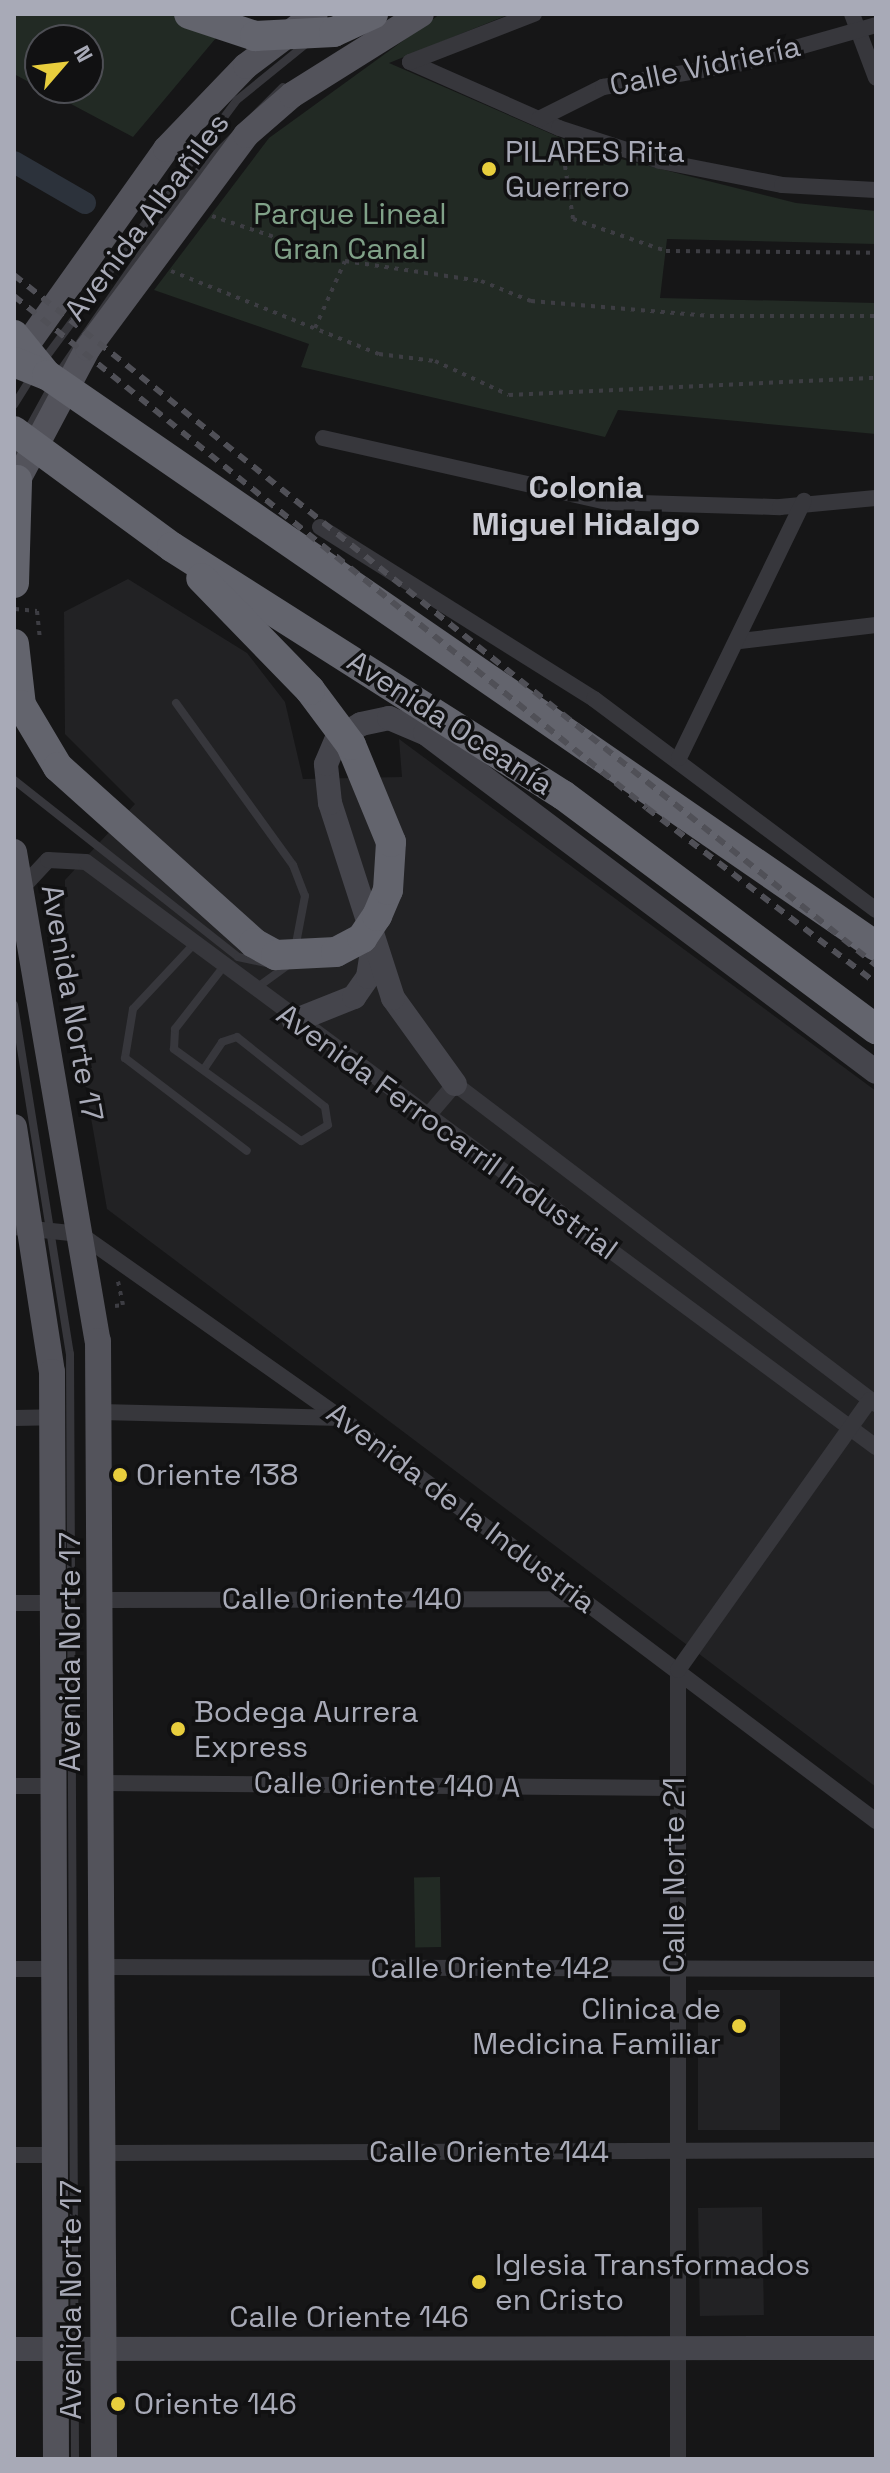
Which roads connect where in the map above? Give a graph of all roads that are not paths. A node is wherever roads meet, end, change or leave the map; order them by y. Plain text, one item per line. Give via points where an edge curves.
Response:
1 (189, 14) edge
2 (315, 14) edge
3 (346, 14) edge
4 (373, 14) edge
5 (403, 14) edge
6 (421, 14) edge
7 (534, 14) edge
8 (855, 22) edge
9 (876, 25) edge
10 (876, 78) edge
11 (539, 119) junction
12 (174, 158) junction
13 (205, 175) junction
14 (876, 190) edge
15 (108, 306) junction
16 (14, 335) edge
17 (14, 362) edge
18 (47, 375) junction
19 (14, 405) edge
20 (14, 431) edge
21 (323, 438) dead end
22 (15, 474) edge
23 (876, 498) edge
24 (804, 501) junction
25 (320, 527) dead end
26 (172, 547) junction
27 (14, 583) edge
28 (876, 625) edge
29 (740, 641) junction
30 (14, 644) edge
31 (176, 703) dead end
32 (679, 758) junction
33 (14, 780) edge
34 (724, 837) junction
35 (14, 852) edge
36 (17, 900) edge
37 (876, 910) edge
38 (876, 919) edge
39 (194, 944) junction
40 (374, 944) junction
41 (876, 946) edge
42 (293, 961) junction
43 (224, 966) junction
44 (255, 989) junction
45 (14, 1005) edge
46 (294, 1021) junction
47 (876, 1029) edge
48 (204, 1069) junction
49 (876, 1072) edge
50 (455, 1084) junction
51 (426, 1118) junction
52 (14, 1127) edge
53 (247, 1151) dead end
54 (30, 1227) edge
55 (74, 1231) junction
56 (873, 1402) edge
57 (100, 1412) junction
58 (53, 1417) junction
59 (14, 1418) edge
60 (341, 1418) junction
61 (850, 1427) junction
62 (876, 1447) edge
63 (582, 1599) junction
64 (102, 1600) junction
65 (14, 1603) edge
66 (53, 1603) junction
67 (678, 1670) junction
68 (102, 1783) junction
69 (14, 1786) edge
70 (53, 1786) junction
71 (673, 1788) junction
72 (876, 1821) edge
73 (103, 1967) junction
74 (675, 1968) junction
75 (14, 1969) edge
76 (54, 1969) junction
77 (876, 1969) edge
78 (876, 2150) edge
79 (678, 2152) junction
80 (103, 2153) junction
81 (14, 2155) edge
82 (55, 2155) junction
83 (679, 2348) junction
84 (876, 2348) edge
85 (14, 2349) edge
86 (82, 2349) junction
87 (56, 2459) edge
88 (75, 2459) edge
89 (95, 2459) edge
90 (104, 2459) edge
91 (678, 2459) edge

1 - 4 highway via 271,36 334,32
2 - 12 main road, Avenida Albañiles via 246,66
3 - 12 lane via 237,100
5 - 13 lane via 274,93
6 - 13 main road, Avenida Albañiles via 282,103
7 - 11 street via 410,62
8 - 9 street, Calle Vidriería
8 - 10 street
8 - 11 street, Calle Vidriería via 742,63 603,87
11 - 14 street via 660,161 782,185
12 - 17 main road, Avenida Albañiles via 63,286
12 - 19 lane
13 - 15 lane
13 - 15 main road, Avenida Albañiles via 148,262
15 - 22 main road, Avenida Albañiles
16 - 18 highway
17 - 18 highway
18 - 34 highway, Avenida Oceanía via 294,550
20 - 26 highway, Avenida Oceanía
21 - 24 street via 607,502
22 - 27 highway
23 - 24 street
24 - 29 street
25 - 32 street
26 - 30 highway via 310,690 351,745 391,842 388,890 362,938 308,958 254,943 58,767 32,733
26 - 47 highway, Avenida Oceanía via 563,795
28 - 29 street
29 - 32 street
31 - 42 lane via 293,865 305,896
32 - 37 street
33 - 42 lane via 238,957 265,965
34 - 38 highway via 854,917
34 - 41 highway, Avenida Oceanía
35 - 36 main road, Avenida Norte 17
36 - 39 street, Avenida Ferrocarril Industrial via 48,860 78,858
36 - 55 main road, Avenida Norte 17
39 - 43 street, Avenida Ferrocarril Industrial
39 - 53 lane via 133,1009 125,1058
40 - 46 main road via 368,977 354,997
40 - 49 main road, Avenida Oceanía via 330,803 326,764 337,738 389,718 425,733 533,810
40 - 50 main road, Avenida Oceanía via 414,1035
42 - 44 lane
43 - 44 street, Avenida Ferrocarril Industrial
43 - 48 lane via 173,1039 174,1049
44 - 46 street, Avenida Ferrocarril Industrial
45 - 54 lane
46 - 51 street, Avenida Ferrocarril Industrial
48 - 48 lane via 301,1141 328,1125 325,1107 237,1037 222,1042
50 - 51 street
50 - 56 street, Avenida Ferrocarril Industrial
51 - 61 street, Avenida Ferrocarril Industrial
52 - 54 main road, Avenida Norte 17
54 - 55 street
54 - 58 main road, Avenida Norte 17 via 48,1323
54 - 86 lane via 70,1354
55 - 57 main road, Avenida Norte 17 via 98,1341
55 - 60 street, Avenida de la Industria
55 - 86 lane via 89,1376
56 - 61 street
57 - 60 street
57 - 64 main road, Avenida Norte 17
58 - 59 street
58 - 66 main road, Avenida Norte 17
60 - 63 street, Avenida de la Industria
61 - 62 street, Avenida Ferrocarril Industrial
61 - 67 street
63 - 64 street, Calle Oriente 140
63 - 67 street, Avenida de la Industria
64 - 68 main road, Avenida Norte 17
65 - 66 street
66 - 70 main road, Avenida Norte 17
67 - 71 street, Calle Norte 21
67 - 72 street, Avenida de la Industria
68 - 71 street, Calle Oriente 140 A
68 - 73 main road, Avenida Norte 17
69 - 70 street
70 - 76 main road, Avenida Norte 17
71 - 74 street, Calle Norte 21
73 - 74 street, Calle Oriente 142
73 - 80 main road, Avenida Norte 17
74 - 77 street, Calle Oriente 142
74 - 79 street, Calle Norte 21
75 - 76 street
76 - 82 main road, Avenida Norte 17
78 - 79 street, Calle Oriente 144
79 - 80 street, Calle Oriente 144
79 - 83 street, Calle Norte 21
80 - 86 main road, Avenida Norte 17
81 - 82 street
82 - 86 main road, Avenida Norte 17
83 - 84 main road, Calle Oriente 146
83 - 86 main road, Calle Oriente 146
83 - 91 street, Calle Norte 21
85 - 86 main road, Calle Oriente 146
86 - 87 main road, Avenida Norte 17
86 - 88 lane
86 - 89 lane
86 - 90 main road, Avenida Norte 17

